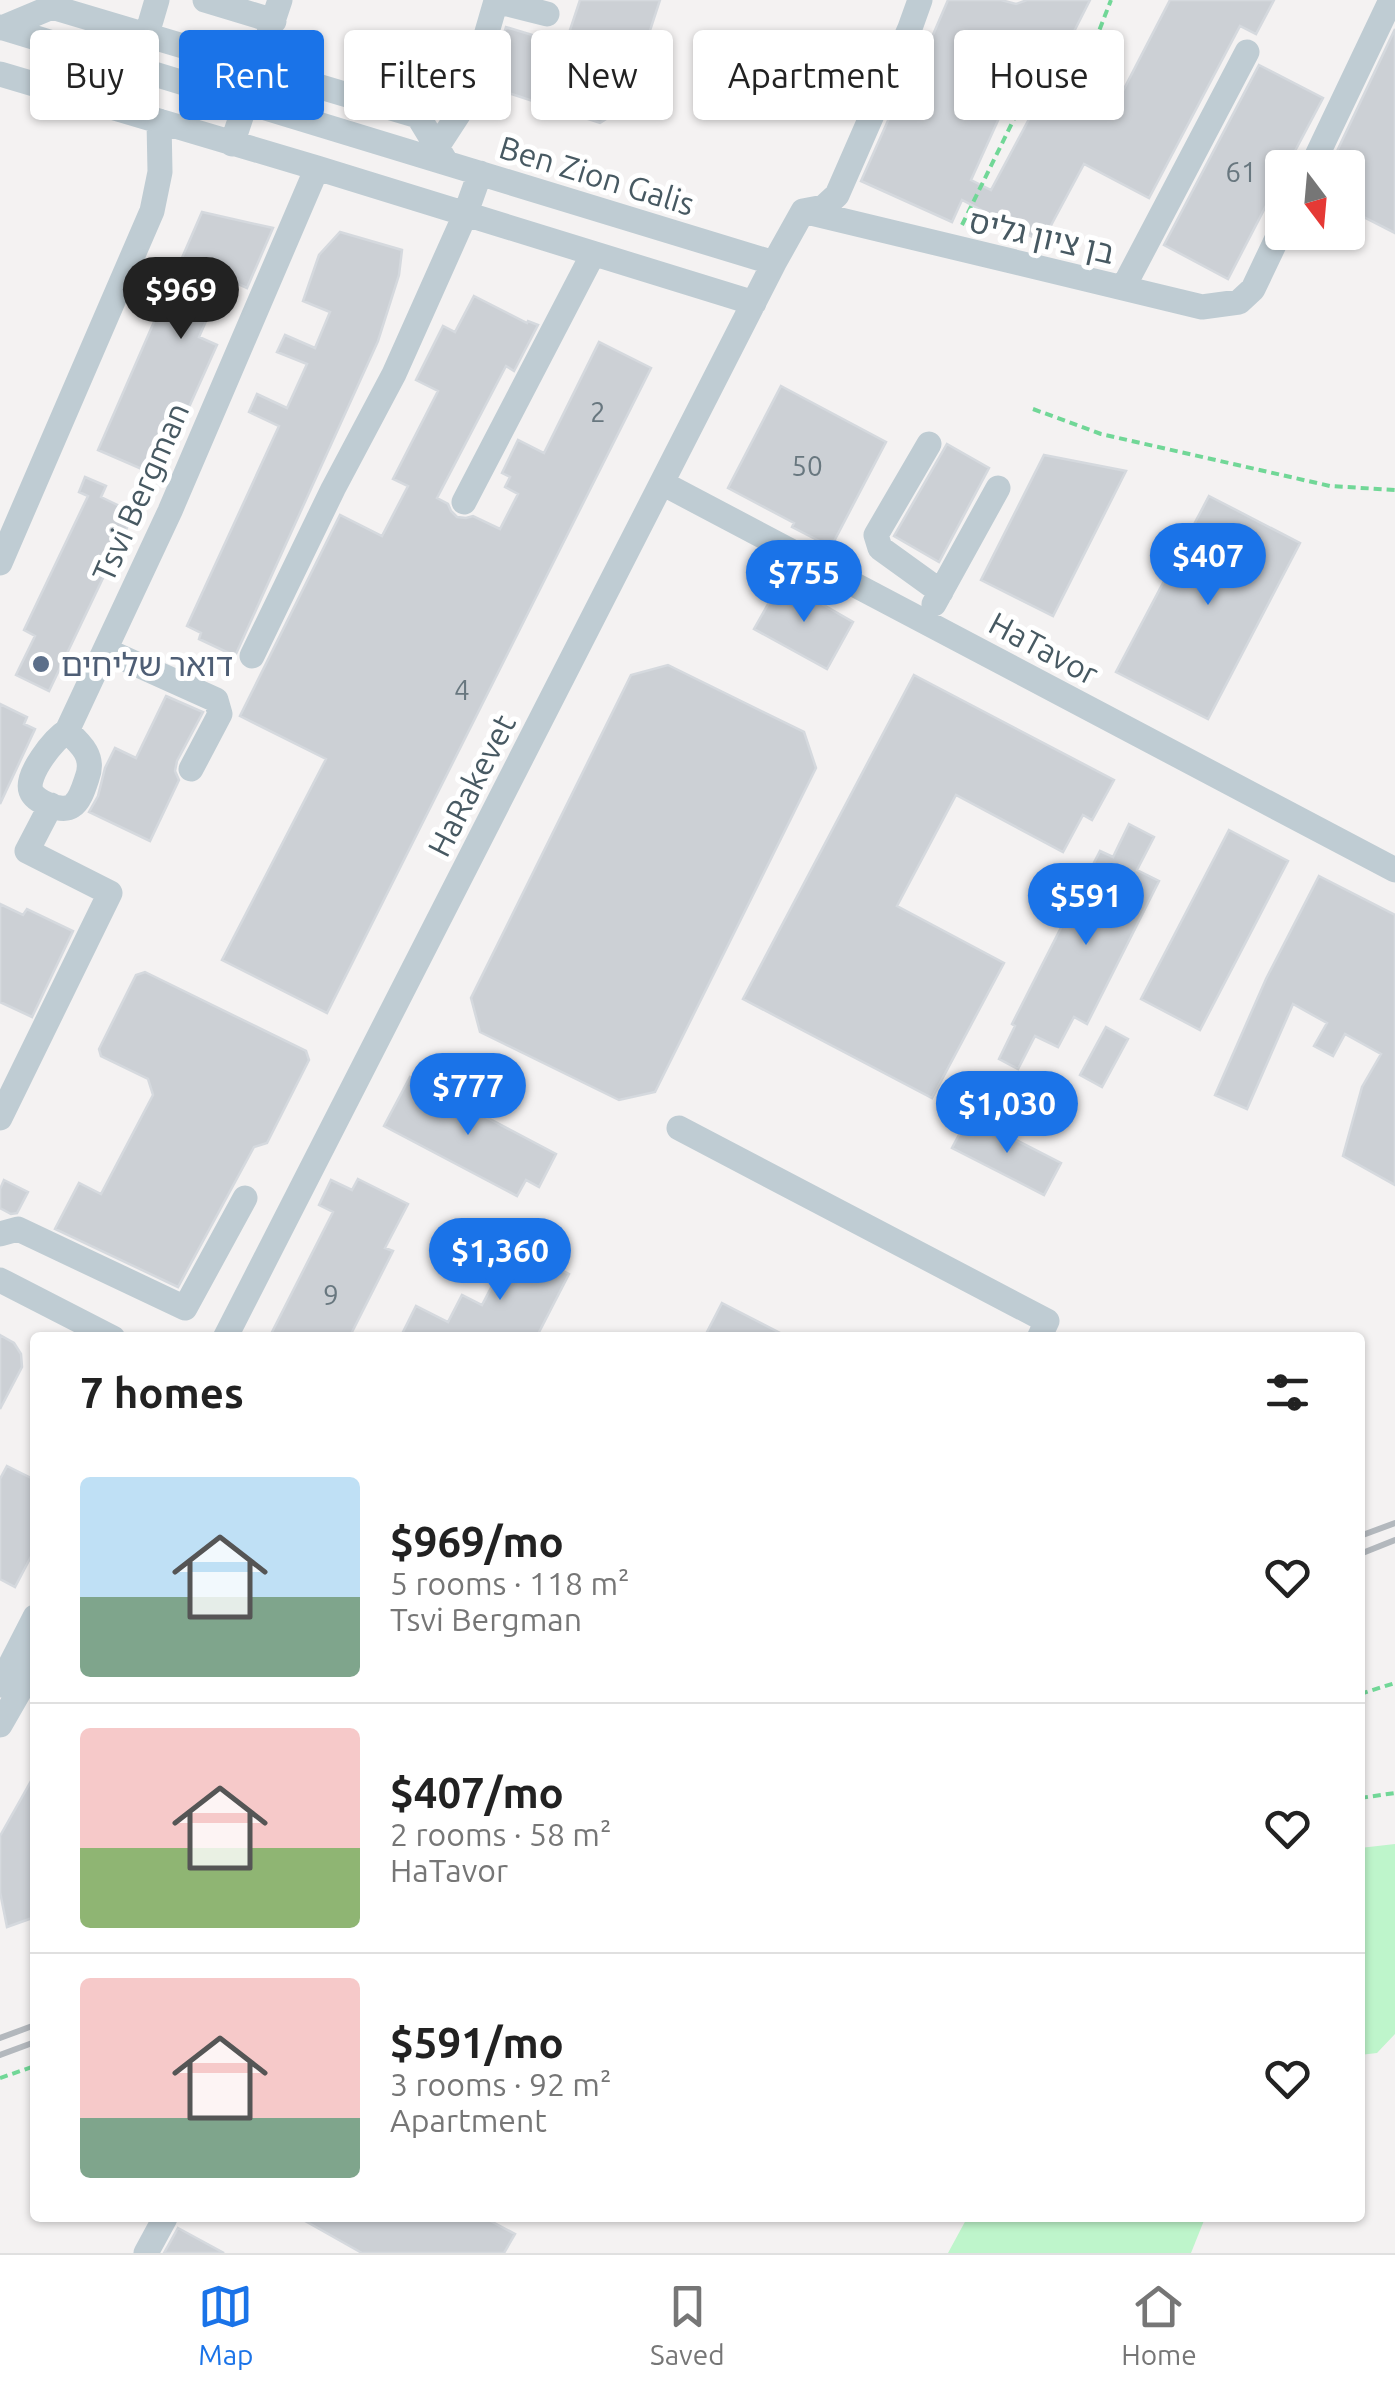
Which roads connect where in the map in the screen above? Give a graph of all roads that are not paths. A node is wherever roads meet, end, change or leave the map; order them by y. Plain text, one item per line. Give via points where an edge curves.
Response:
1 (157, 0) edge
2 (205, 0) edge
3 (920, 0) edge
4 (1391, 0) edge
5 (277, 11) edge
6 (548, 14) dead end
7 (1, 27) edge
8 (133, 30) edge
9 (148, 30) edge
10 (1247, 52) dead end
11 (0, 74) edge
12 (179, 81) edge
13 (324, 88) edge
14 (241, 120) edge
15 (313, 120) edge
16 (159, 121) junction
17 (232, 144) junction
18 (1320, 150) edge
19 (442, 155) junction
20 (317, 168) junction
21 (480, 173) junction
22 (803, 212) junction
23 (464, 215) junction
24 (1272, 250) edge
25 (592, 254) junction
26 (774, 263) junction
27 (1123, 288) junction
28 (754, 304) junction
29 (929, 444) dead end
30 (662, 483) junction
31 (998, 488) dead end
32 (464, 502) dead end
33 (0, 562) edge
34 (941, 592) junction
35 (924, 622) junction
36 (104, 650) junction
37 (252, 656) dead end
38 (67, 731) junction
39 (191, 769) dead end
40 (51, 805) junction
41 (1395, 870) edge
42 (0, 1118) edge
43 (679, 1128) dead end
44 (246, 1198) dead end
45 (0, 1234) edge
46 (4, 1279) edge
47 (102, 1332) edge
48 (227, 1332) edge
49 (1042, 1332) edge
50 (30, 1627) edge
51 (30, 1672) edge
52 (0, 1685) edge
53 (0, 1725) edge
54 (164, 2222) edge
55 (146, 2253) edge

1 - 9 street
2 - 5 street
3 - 22 street via 837,195
4 - 18 street
6 - 19 street via 496,1 467,101
7 - 8 street via 52,7
7 - 12 street, Ben Zion Galis
10 - 27 street
11 - 16 street
13 - 19 street via 418,116
14 - 17 street
15 - 19 street, Ben Zion Galis
16 - 17 street
16 - 33 street via 152,211
17 - 20 street
19 - 21 street, Ben Zion Galis
20 - 23 street
20 - 36 street, Tsvi Bergman
21 - 23 street
21 - 26 street, Ben Zion Galis
22 - 26 street
22 - 27 street, בן ציון גליס
23 - 25 street
23 - 37 street via 394,374
24 - 27 street, בן ציון גליס via 1254,289 1239,302 1202,307
25 - 28 street
25 - 32 street
26 - 28 street, HaRakevet
28 - 30 street, HaRakevet
29 - 34 street via 876,534 880,548
30 - 35 street, HaTavor
30 - 48 street, HaRakevet
31 - 34 street
34 - 35 street
35 - 41 street, HaTavor
36 - 38 street, Tsvi Bergman
36 - 39 street via 216,700 220,714
38 - 40 street, Tsvi Bergman via 48,748 30,782 37,799
38 - 40 street via 86,752 88,776 70,808
40 - 42 street via 27,850 110,893
43 - 49 street via 1048,1321
44 - 45 street via 186,1308 18,1229
46 - 47 street
50 - 52 street
51 - 53 street
54 - 55 street

